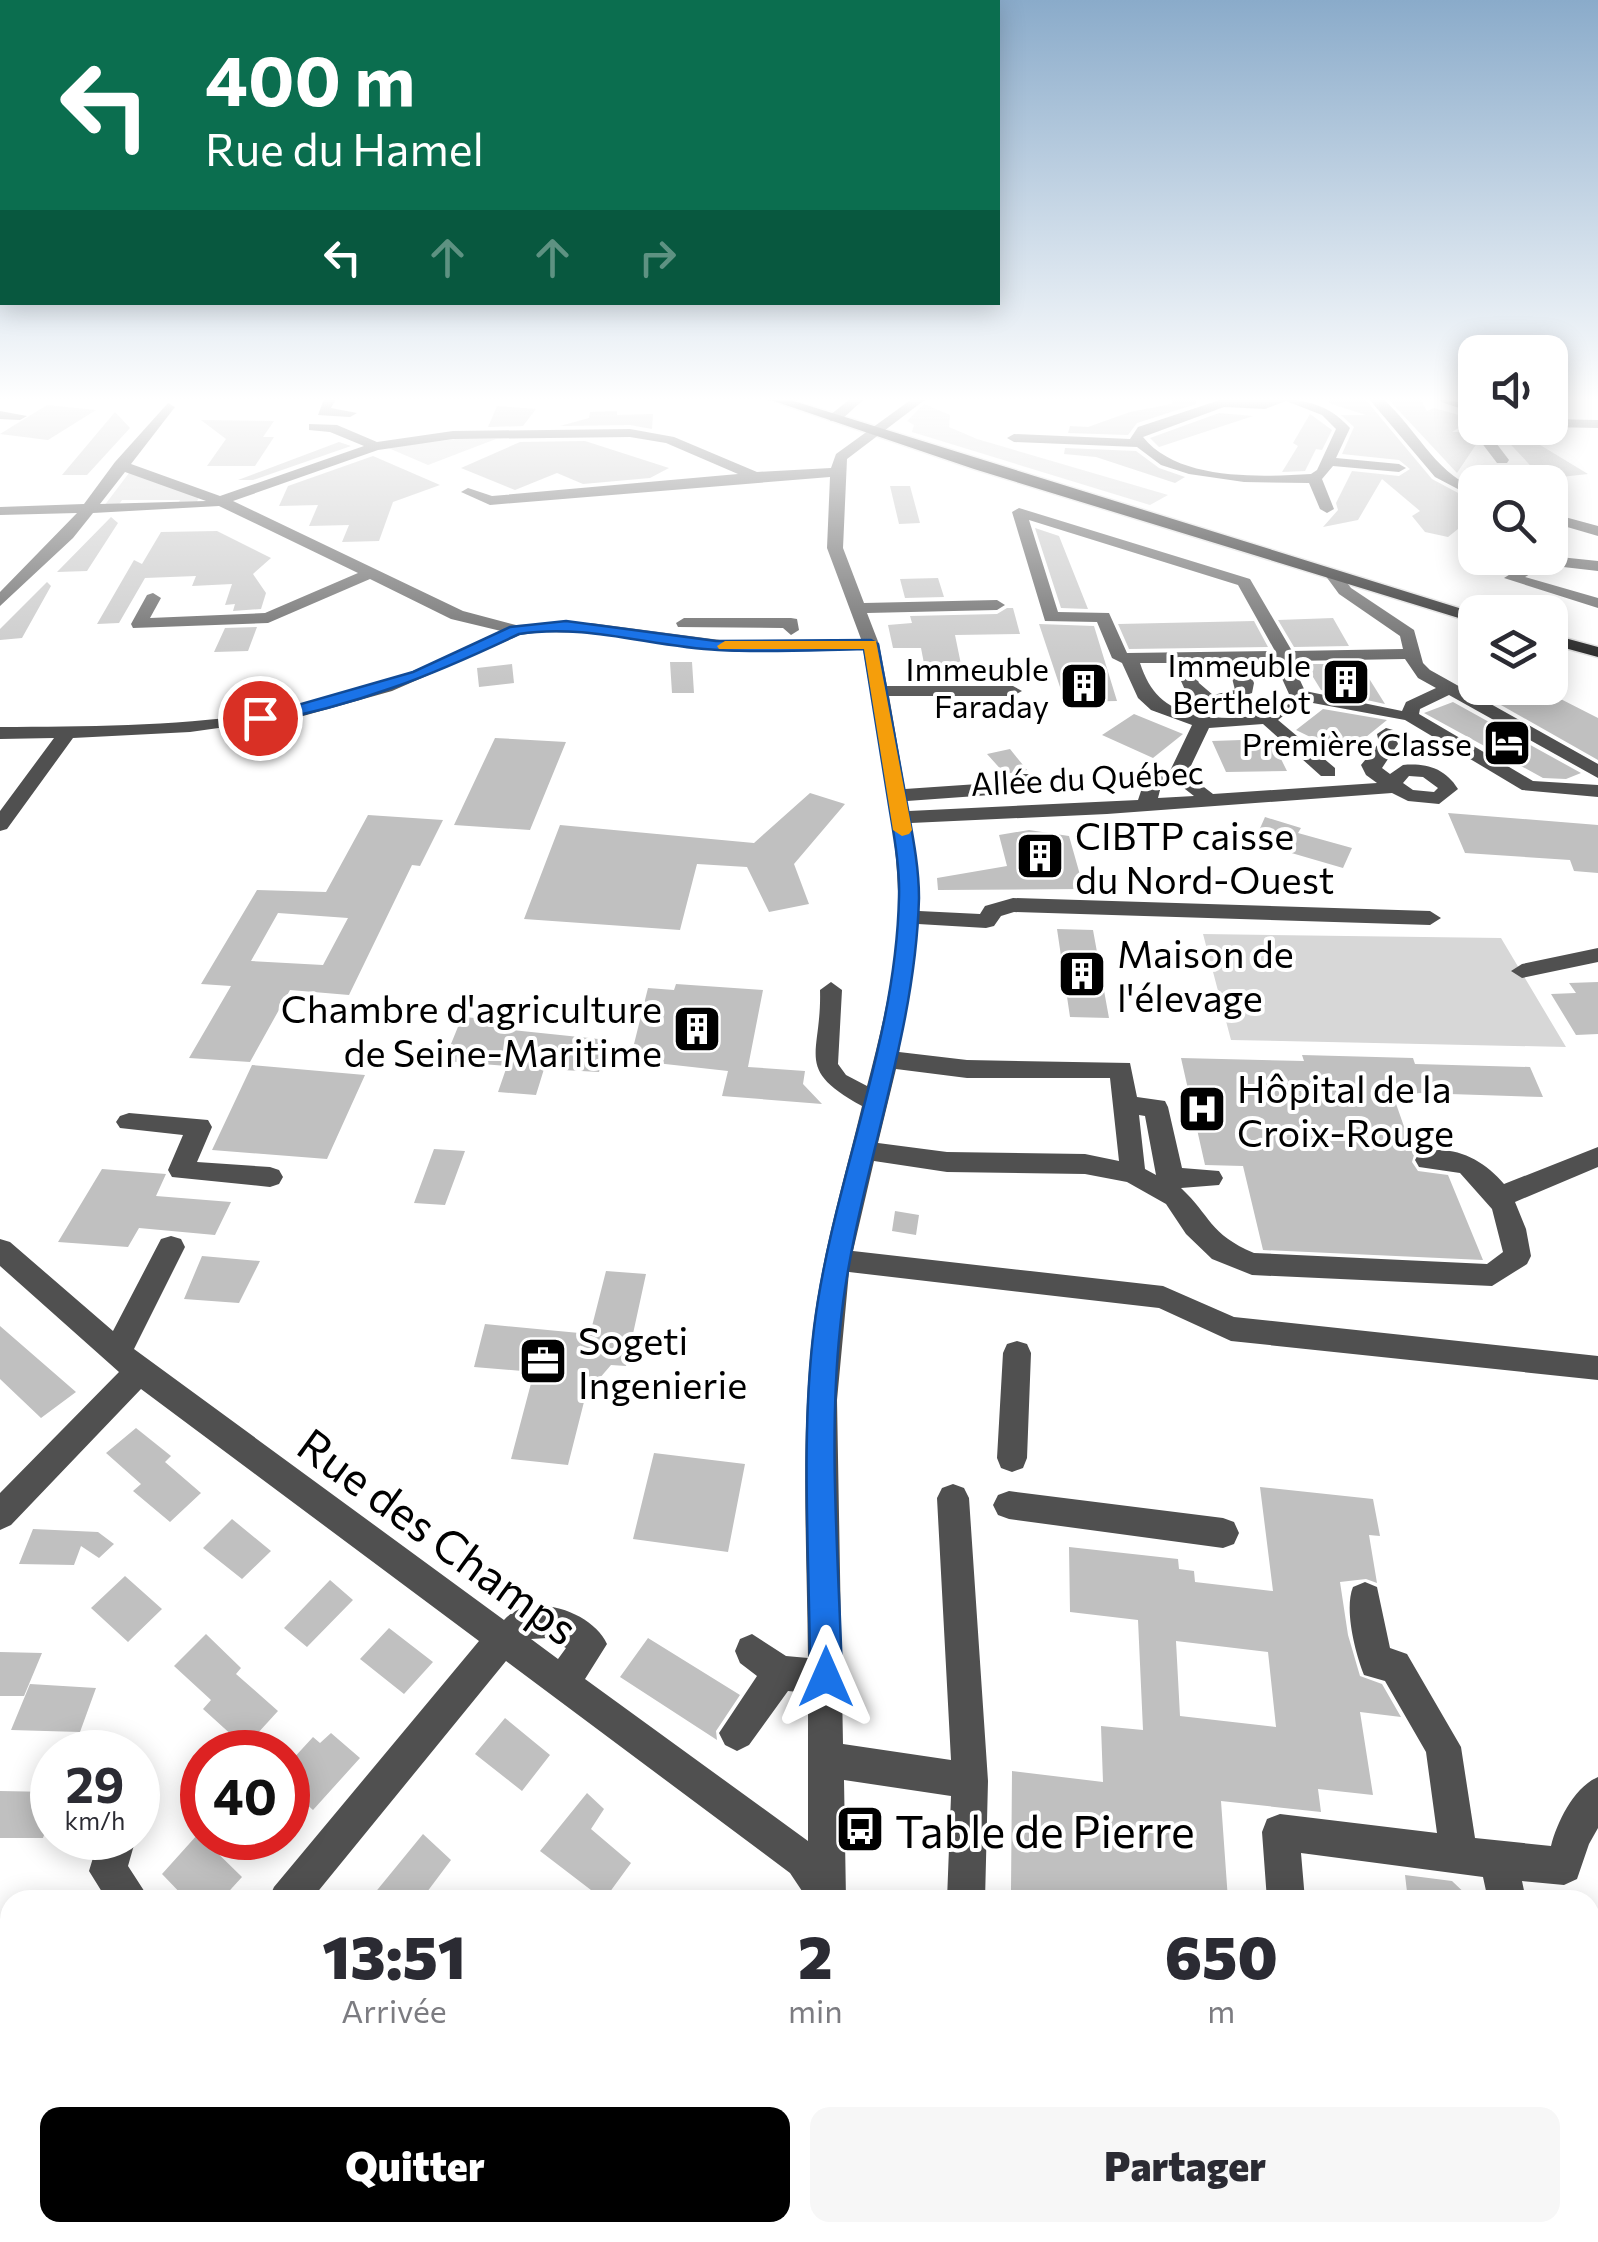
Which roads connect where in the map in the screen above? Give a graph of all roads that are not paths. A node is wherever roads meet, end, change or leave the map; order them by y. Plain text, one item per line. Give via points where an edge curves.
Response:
1 (92, 504) edge
2 (213, 504) edge
3 (226, 504) edge
4 (837, 504) edge
5 (1106, 504) edge
6 (1125, 504) edge
7 (1325, 504) edge
8 (1327, 509) dead end
9 (87, 510) junction
10 (0, 511) edge
11 (1568, 523) edge
12 (1598, 532) edge
13 (1598, 566) edge
14 (371, 573) junction
15 (1333, 575) junction
16 (153, 598) dead end
17 (0, 600) edge
18 (1458, 604) edge
19 (1598, 604) edge
20 (997, 605) dead end
21 (858, 608) junction
22 (1458, 613) edge
23 (684, 623) dead end
24 (711, 623) junction
25 (516, 630) junction
26 (791, 630) dead end
27 (1568, 636) edge
28 (871, 644) junction
29 (1568, 644) edge
30 (1598, 644) edge
31 (710, 645) junction
32 (1412, 648) junction
33 (1598, 652) edge
34 (1234, 656) junction
35 (1284, 656) junction
36 (1179, 657) junction
37 (1125, 658) junction
38 (1450, 688) junction
39 (879, 691) junction
40 (1013, 691) dead end
41 (1298, 695) junction
42 (1210, 701) junction
43 (1398, 716) dead end
44 (1269, 720) junction
45 (1202, 722) junction
46 (0, 732) edge
47 (68, 732) junction
48 (1386, 734) dead end
49 (1476, 756) junction
50 (1595, 767) edge
51 (1328, 772) dead end
52 (1177, 775) junction
53 (1028, 778) dead end
54 (1395, 784) junction
55 (1598, 791) edge
56 (1207, 800) junction
57 (1146, 805) junction
58 (898, 807) junction
59 (0, 825) edge
60 (908, 917) junction
61 (1430, 918) dead end
62 (1596, 959) edge
63 (1522, 971) dead end
64 (831, 990) dead end
65 (886, 1059) junction
66 (876, 1102) junction
67 (1123, 1106) junction
68 (128, 1122) dead end
69 (864, 1150) junction
70 (1598, 1157) edge
71 (1428, 1160) dead end
72 (270, 1177) dead end
73 (1210, 1178) dead end
74 (1154, 1179) junction
75 (1498, 1197) junction
76 (171, 1247) dead end
77 (0, 1250) edge
78 (837, 1260) junction
79 (114, 1349) junction
80 (1017, 1354) dead end
81 (1598, 1368) edge
82 (139, 1371) junction
83 (1012, 1458) dead end
84 (953, 1498) dead end
85 (1009, 1504) dead end
86 (0, 1515) edge
87 (1224, 1533) dead end
88 (1365, 1598) dead end
89 (505, 1640) junction
90 (752, 1651) dead end
91 (780, 1674) junction
92 (826, 1677) junction
93 (562, 1682) junction
94 (737, 1733) dead end
95 (826, 1760) junction
96 (970, 1781) junction
97 (1598, 1794) edge
98 (1460, 1855) junction
99 (111, 1860) edge
100 (1499, 1860) junction
101 (123, 1890) edge
102 (295, 1890) edge
103 (824, 1890) edge
104 (827, 1890) edge
105 (966, 1890) edge
106 (1285, 1890) edge
107 (1505, 1890) edge

1 - 9 street
2 - 9 street
3 - 14 street
4 - 21 street via 835,548
5 - 15 main road
6 - 18 main road
7 - 8 street
9 - 10 street
9 - 17 street
11 - 12 street
13 - 19 street via 1543,560 1512,578
14 - 16 street via 244,622 139,624
14 - 25 street via 457,615
15 - 22 main road
15 - 32 street via 1400,627
20 - 21 street via 972,612
21 - 28 street
23 - 24 street
24 - 26 street via 791,622
24 - 31 street
25 - 31 street via 566,626
25 - 47 street via 419,676 307,710 211,725
27 - 30 main road
28 - 31 street
28 - 39 street
29 - 33 main road
32 - 35 street
32 - 38 street via 1414,665
34 - 35 street
34 - 36 street
34 - 42 street via 1243,693
35 - 37 street via 1244,582 1020,512 1051,618 1104,617
35 - 41 street
36 - 37 street
36 - 42 street via 1191,686
37 - 45 street via 1144,694
38 - 49 street via 1412,706 1410,715
38 - 50 street
39 - 40 street
39 - 58 street
41 - 43 street
41 - 44 street
42 - 45 street
44 - 45 street
44 - 51 street
45 - 52 street
46 - 47 street
47 - 59 street
48 - 54 street via 1389,744 1370,764
49 - 54 street, Allée du Québec via 1434,774 1403,771
49 - 55 street via 1529,786
52 - 56 street via 1195,783
52 - 57 street via 1152,783
53 - 58 street via 1033,786
54 - 56 street, Allée du Québec
56 - 57 street, Allée du Québec
57 - 58 street, Allée du Québec
58 - 60 street
60 - 61 street via 986,921 1013,905
60 - 65 street
62 - 63 street
64 - 66 street via 826,1065 837,1081
65 - 66 street
65 - 67 street via 966,1070 1121,1069
66 - 69 street
67 - 74 street
67 - 74 street via 1156,1106
68 - 72 street via 198,1126 181,1170
69 - 74 street via 947,1162 1085,1164
69 - 78 street
70 - 75 street
71 - 75 street via 1467,1164
73 - 74 street
74 - 75 street via 1222,1251 1252,1264 1422,1274 1492,1275 1517,1256 1516,1229
76 - 79 street
77 - 79 street, Rue des Champs
78 - 81 street via 1164,1297 1231,1330
78 - 92 street via 823,1387
79 - 82 street, Rue des Champs
80 - 83 street
82 - 86 street
82 - 89 street, Rue des Champs
84 - 96 street
85 - 87 street
88 - 98 street via 1376,1663 1395,1666 1442,1746
89 - 93 street, Rue des Champs
89 - 93 street via 522,1624 550,1620 590,1644
89 - 102 street
90 - 91 street
91 - 92 street
91 - 94 street
92 - 95 street
93 - 103 street, Rue des Champs via 803,1860
95 - 96 street
95 - 104 street
96 - 105 street
97 - 100 street via 1572,1836 1564,1866
98 - 100 street
98 - 106 street via 1280,1832
99 - 101 street via 108,1871
100 - 107 street

